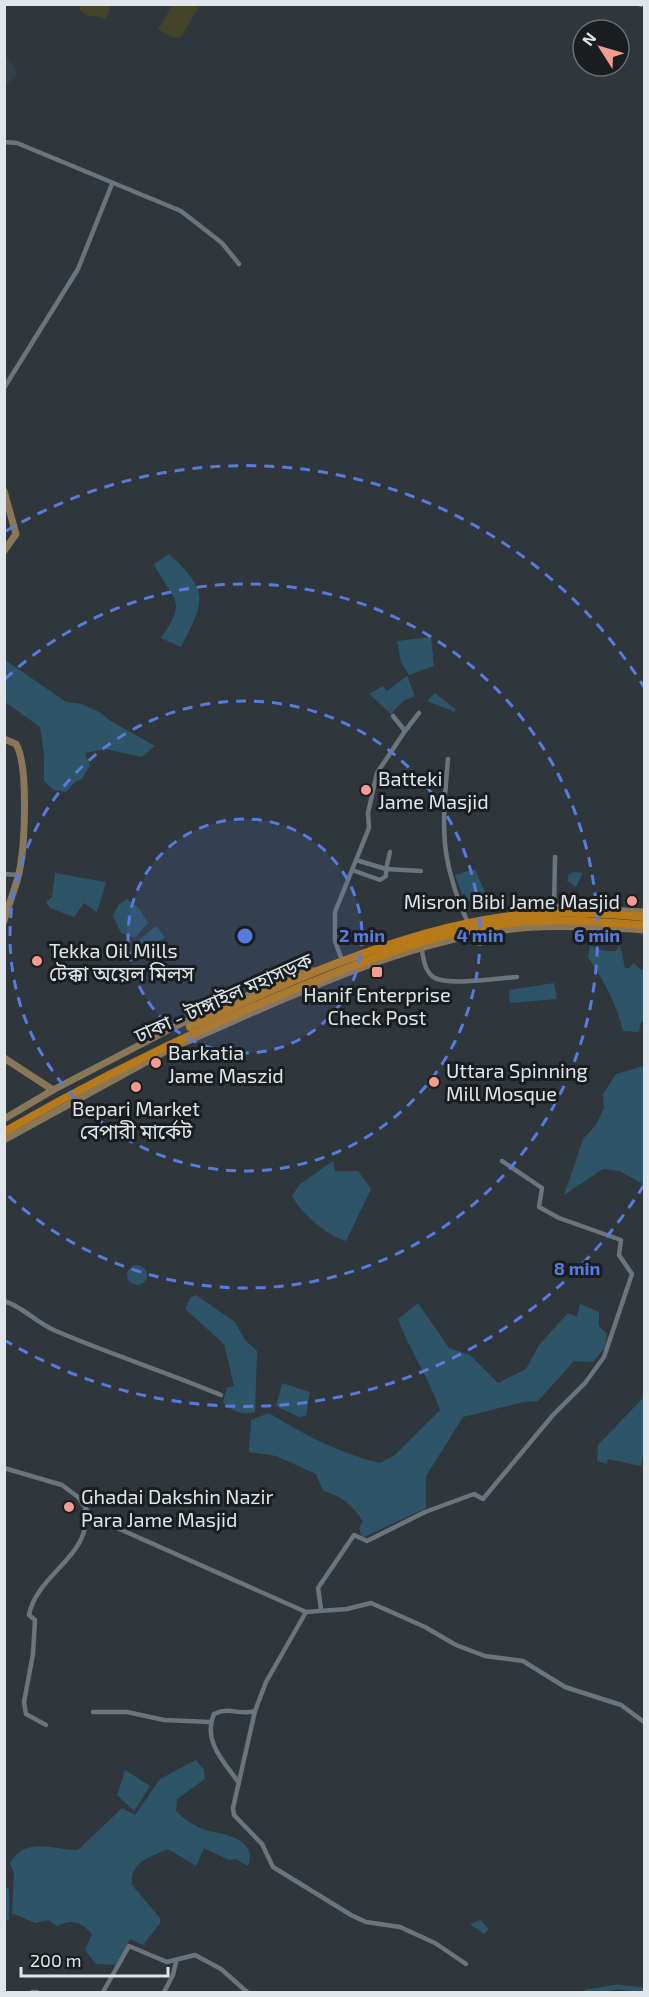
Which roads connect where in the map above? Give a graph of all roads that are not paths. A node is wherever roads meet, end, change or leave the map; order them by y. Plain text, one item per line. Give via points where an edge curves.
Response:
1 (4, 142) edge
2 (112, 184) junction
3 (239, 264) dead end
4 (4, 388) edge
5 (4, 491) edge
6 (4, 551) edge
7 (419, 713) dead end
8 (393, 716) dead end
9 (405, 730) junction
10 (4, 739) edge
11 (448, 759) dead end
12 (390, 852) dead end
13 (555, 857) dead end
14 (356, 860) junction
15 (352, 870) junction
16 (386, 870) junction
17 (421, 871) dead end
18 (4, 874) edge
19 (19, 875) junction
20 (554, 910) junction
21 (645, 912) edge
22 (645, 917) edge
23 (4, 921) edge
24 (468, 923) junction
25 (645, 925) edge
26 (645, 930) edge
27 (421, 945) junction
28 (343, 963) junction
29 (517, 977) dead end
30 (322, 978) junction
31 (4, 1058) edge
32 (53, 1090) junction
33 (4, 1119) edge
34 (4, 1125) edge
35 (4, 1132) edge
36 (4, 1140) edge
37 (502, 1161) dead end
38 (4, 1300) edge
39 (220, 1395) dead end
40 (4, 1468) edge
41 (84, 1508) junction
42 (321, 1609) junction
43 (306, 1612) junction
44 (255, 1711) junction
45 (93, 1712) dead end
46 (210, 1722) junction
47 (645, 1722) edge
48 (46, 1725) dead end
49 (239, 1783) junction
50 (176, 1962) junction
51 (465, 1964) dead end
52 (103, 1992) edge
53 (164, 1992) edge
54 (247, 1992) edge

1 - 2 street via 17,143
2 - 3 street via 181,211 222,243
2 - 4 street via 78,269
5 - 6 main road via 16,534
7 - 9 street
8 - 9 street
9 - 14 street via 377,774 368,813 369,828
10 - 19 main road via 16,744 23,763
11 - 24 street via 444,848
12 - 16 street
13 - 20 street
14 - 15 street
14 - 16 street
15 - 16 street via 380,880 386,876
15 - 28 street via 335,912 336,941
16 - 17 street
18 - 19 street
19 - 23 main road
20 - 21 main road
20 - 22 highway, ঢাকা - টাঙ্গাইল মহাসড়ক
20 - 24 highway, ঢাকা - টাঙ্গাইল মহাসড়ক
24 - 28 highway, ঢাকা - টাঙ্গাইল মহাসড়ক
25 - 27 highway, ঢাকা - টাঙ্গাইল মহাসড়ক via 528,921 471,929
26 - 27 main road via 568,926 514,929
27 - 29 street via 431,975 443,982
27 - 30 highway, ঢাকা - টাঙ্গাইল মহাসড়ক via 375,957
28 - 30 highway, ঢাকা - টাঙ্গাইল মহাসড়ক
30 - 32 main road via 306,971 178,1025
30 - 34 highway, ঢাকা - টাঙ্গাইল মহাসড়ক via 162,1041
30 - 35 highway, ঢাকা - টাঙ্গাইল মহাসড়ক via 194,1031
30 - 36 main road via 173,1047
31 - 32 main road
32 - 33 main road
37 - 42 street via 542,1188 539,1207 621,1240 619,1255 632,1274 604,1357 483,1499 474,1494 443,1504 367,1541 354,1535 318,1587
38 - 39 street via 58,1332
40 - 41 street via 62,1485 78,1497
41 - 43 street via 146,1543
41 - 48 street via 84,1535 40,1589 29,1615 35,1620 24,1702 26,1714
42 - 43 street
42 - 47 street via 347,1610 371,1603 476,1653 523,1661 565,1687 621,1705
43 - 44 street via 266,1682
44 - 46 street via 224,1709 214,1714
44 - 49 street
45 - 46 street
46 - 49 street via 216,1754
49 - 51 street via 234,1815 258,1837 273,1867 351,1915 366,1922 400,1927 435,1943
50 - 52 street via 129,1946
50 - 53 street
50 - 54 street via 195,1955 221,1969

